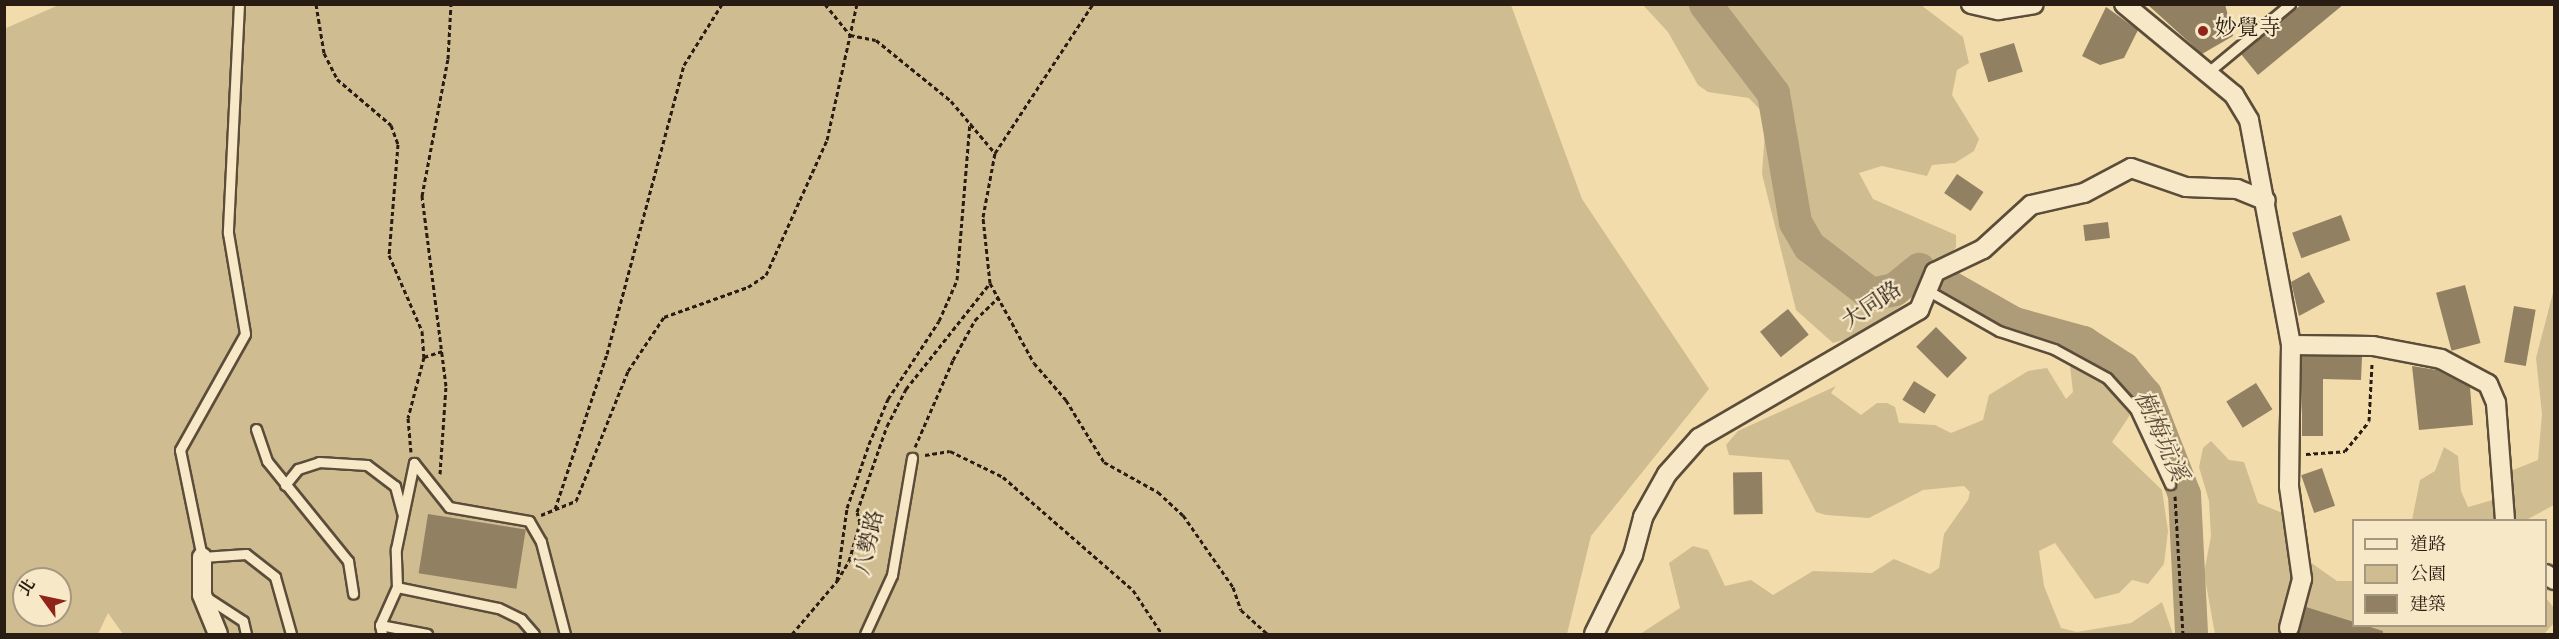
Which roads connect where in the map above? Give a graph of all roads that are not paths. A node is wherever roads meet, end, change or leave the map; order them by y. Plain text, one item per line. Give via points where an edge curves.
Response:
1 (239, 4) edge
2 (1971, 4) edge
3 (2034, 4) edge
4 (2124, 4) edge
5 (2290, 4) edge
6 (2207, 73) junction
7 (2266, 201) junction
8 (1928, 290) junction
9 (2291, 345) junction
10 (256, 429) dead end
11 (912, 458) road end
12 (2170, 484) road end
13 (285, 485) junction
14 (403, 516) junction
15 (2505, 519) edge
16 (202, 557) junction
17 (398, 587) junction
18 (353, 594) dead end
19 (202, 595) junction
20 (2289, 628) dead end
21 (381, 630) edge
22 (218, 634) edge
23 (246, 634) edge
24 (291, 634) edge
25 (427, 634) edge
26 (534, 634) edge
27 (565, 634) edge
28 (865, 634) edge
29 (1594, 634) edge

1 - 16 lane via 228,233 245,334 180,450
2 - 3 street via 1998,10
4 - 6 street
5 - 6 lane
6 - 7 street via 2234,95 2249,120
7 - 8 street, 大同路 via 2237,189 2186,187 2131,168 2084,193 2031,205 1983,249 1935,272
7 - 9 street
8 - 12 lane via 1999,331 2054,349 2107,378 2135,409
8 - 29 street, 大同路 via 1919,310 1699,438 1667,474 1643,517 1633,555
9 - 15 street via 2373,346 2441,359 2488,384 2496,403
9 - 20 street via 2289,455 2302,579
10 - 13 lane via 267,461
11 - 28 lane, 八勢路 via 892,575
13 - 14 lane via 298,469 319,462 367,465 395,486
13 - 18 lane via 348,561
14 - 17 lane
14 - 27 lane via 414,463 450,507 529,521 541,542
16 - 19 street
16 - 24 lane via 246,554 275,577
17 - 21 lane
17 - 26 lane via 498,608 521,619
19 - 22 street
19 - 23 lane via 243,621
21 - 25 lane

